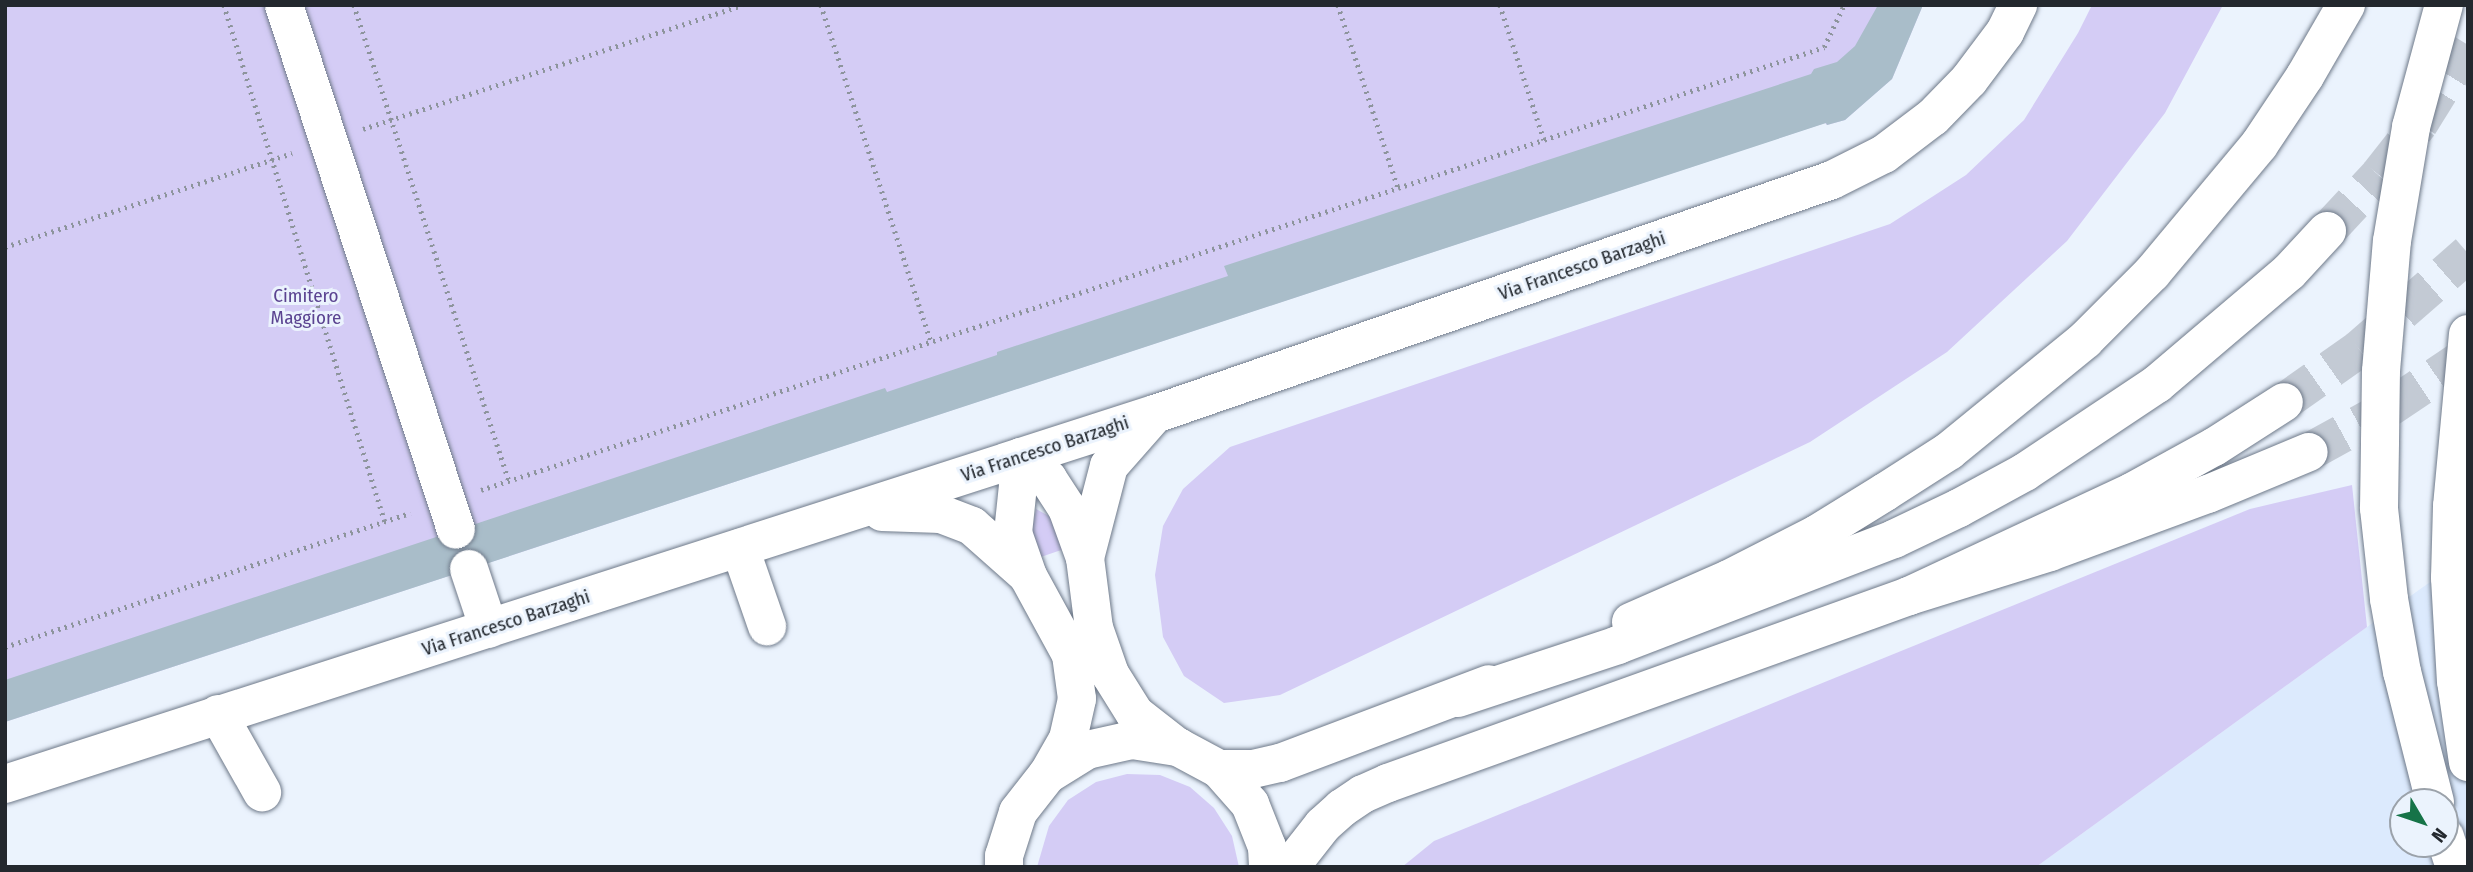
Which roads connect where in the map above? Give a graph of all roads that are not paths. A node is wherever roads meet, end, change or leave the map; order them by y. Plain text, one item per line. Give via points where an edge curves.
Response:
1 (284, 5) edge
2 (2018, 5) edge
3 (2346, 5) edge
4 (2444, 5) edge
5 (2327, 231) tunnel mouth
6 (2468, 334) edge
7 (2284, 402) tunnel mouth
8 (1155, 414) junction
9 (2309, 452) tunnel mouth
10 (1021, 457) junction
11 (855, 511) junction
12 (452, 516) road end
13 (740, 548) junction
14 (1085, 558) junction
15 (469, 569) dead end
16 (1028, 576) junction
17 (1909, 596) junction
18 (767, 626) dead end
19 (489, 629) junction
20 (1458, 698) junction
21 (218, 714) junction
22 (1178, 747) junction
23 (2468, 762) edge
24 (1219, 769) junction
25 (1047, 775) junction
26 (5, 784) edge
27 (2431, 788) edge
28 (262, 792) dead end
29 (999, 863) edge
30 (1268, 867) edge
31 (1290, 867) edge

1 - 12 main road
2 - 8 main road, Via Francesco Barzaghi via 2005,32 1969,80 1933,117 1884,154 1832,180
3 - 20 main road via 2259,145 2199,219 2085,340 2013,402 1949,451 1817,534 1729,579
4 - 27 main road via 2411,127 2392,241 2381,371 2379,508 2389,599
5 - 20 main road via 2289,272 2157,384 2036,465 1959,509 1894,539 1631,641
6 - 23 main road via 2452,506 2451,627
7 - 17 main road via 2153,481
8 - 10 main road, Via Francesco Barzaghi
8 - 14 main road via 1109,466
9 - 17 main road via 2050,552
10 - 11 main road, Via Francesco Barzaghi
10 - 14 main road via 1048,479 1067,508
10 - 16 main road via 1013,533
11 - 13 main road, Via Francesco Barzaghi
11 - 16 main road via 941,514 972,526
13 - 18 main road
13 - 19 main road, Via Francesco Barzaghi
14 - 22 main road via 1094,628 1110,674 1135,714
15 - 19 main road
16 - 25 main road via 1071,655 1077,699 1069,739
17 - 31 main road via 1363,794 1323,825
19 - 21 main road, Via Francesco Barzaghi
20 - 24 main road via 1280,763
21 - 26 main road, Via Francesco Barzaghi
21 - 28 main road
22 - 24 main road
22 - 25 main road via 1132,740 1087,750
24 - 30 main road via 1250,804 1267,847
25 - 29 main road via 1018,812

